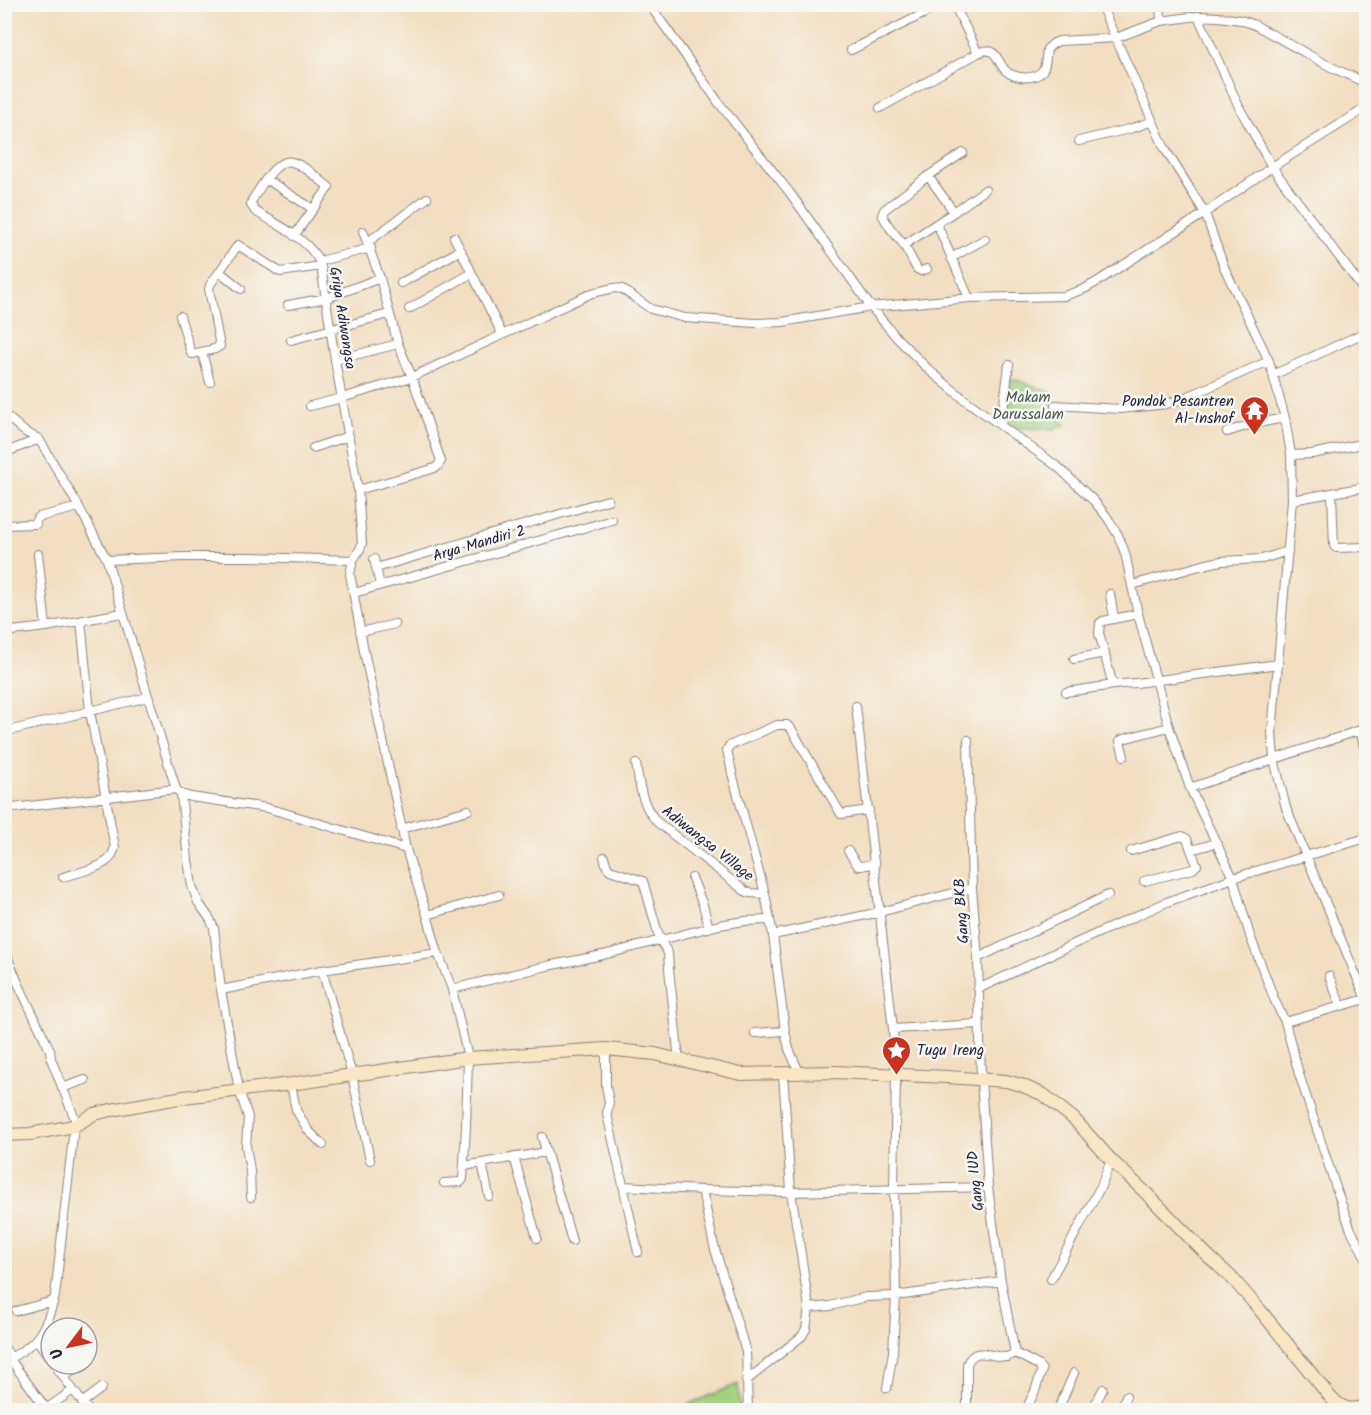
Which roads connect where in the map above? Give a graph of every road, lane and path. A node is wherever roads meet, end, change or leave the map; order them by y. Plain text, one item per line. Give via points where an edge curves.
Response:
1 (649, 4) edge
2 (943, 4) edge
3 (954, 4) edge
4 (1160, 4) edge
5 (1104, 12) dead end
6 (1198, 16) junction
7 (1161, 21) junction
8 (1116, 38) junction
9 (851, 50) dead end
10 (978, 52) junction
11 (1366, 83) edge
12 (880, 108) dead end
13 (1366, 108) edge
14 (1153, 121) junction
15 (1079, 141) dead end
16 (963, 153) dead end
17 (1272, 167) junction
18 (928, 176) junction
19 (266, 179) junction
20 (985, 190) dead end
21 (427, 198) dead end
22 (312, 209) junction
23 (954, 212) junction
24 (1205, 213) junction
25 (937, 224) junction
26 (363, 231) dead end
27 (294, 236) junction
28 (454, 237) dead end
29 (985, 239) dead end
30 (369, 245) junction
31 (904, 245) junction
32 (461, 250) junction
33 (951, 258) junction
34 (321, 263) junction
35 (927, 269) dead end
36 (220, 272) junction
37 (472, 273) junction
38 (380, 278) junction
39 (400, 283) dead end
40 (241, 290) dead end
41 (1366, 293) edge
42 (327, 298) junction
43 (969, 298) junction
44 (288, 305) dead end
45 (871, 308) junction
46 (408, 309) dead end
47 (389, 314) junction
48 (180, 316) dead end
49 (332, 330) junction
50 (1366, 332) edge
51 (502, 334) junction
52 (291, 340) dead end
53 (398, 344) junction
54 (202, 352) junction
55 (335, 360) junction
56 (1269, 361) junction
57 (1009, 365) dead end
58 (1273, 375) junction
59 (411, 377) junction
60 (210, 382) dead end
61 (342, 398) junction
62 (1055, 405) dead end
63 (310, 406) dead end
64 (4, 414) edge
65 (1285, 418) junction
66 (1001, 426) junction
67 (1227, 432) dead end
68 (349, 436) junction
69 (39, 439) junction
70 (1366, 443) edge
71 (313, 448) dead end
72 (4, 453) edge
73 (1291, 455) junction
74 (1366, 487) edge
75 (358, 490) junction
76 (1332, 494) junction
77 (608, 500) dead end
78 (1292, 500) junction
79 (80, 507) junction
80 (612, 520) dead end
81 (4, 525) edge
82 (1366, 547) edge
83 (1288, 551) junction
84 (38, 554) dead end
85 (107, 560) junction
86 (353, 560) junction
87 (380, 585) junction
88 (1132, 585) junction
89 (354, 593) junction
90 (1110, 594) dead end
91 (122, 613) junction
92 (1138, 614) junction
93 (1114, 618) junction
94 (81, 621) junction
95 (395, 624) dead end
96 (46, 627) junction
97 (4, 632) edge
98 (360, 632) junction
99 (1105, 653) junction
100 (1074, 659) dead end
101 (1278, 664) junction
102 (1156, 680) junction
103 (1112, 682) dead end
104 (1066, 692) dead end
105 (148, 697) junction
106 (856, 705) dead end
107 (90, 711) junction
108 (1169, 727) junction
109 (1363, 729) edge
110 (4, 732) edge
111 (968, 741) dead end
112 (1366, 754) edge
113 (1124, 756) dead end
114 (1274, 759) junction
115 (636, 764) dead end
116 (1190, 788) junction
117 (179, 792) junction
118 (105, 797) junction
119 (4, 808) edge
120 (468, 810) dead end
121 (869, 810) junction
122 (401, 829) junction
123 (1366, 838) edge
124 (1216, 843) junction
125 (406, 849) junction
126 (1131, 850) dead end
127 (1191, 850) junction
128 (848, 851) dead end
129 (1306, 856) junction
130 (604, 857) dead end
131 (874, 863) junction
132 (63, 877) dead end
133 (692, 878) dead end
134 (1233, 878) junction
135 (1144, 881) dead end
136 (972, 888) junction
137 (765, 894) junction
138 (499, 895) dead end
139 (1108, 896) dead end
140 (880, 912) junction
141 (427, 915) junction
142 (770, 920) junction
143 (709, 928) junction
144 (773, 935) junction
145 (660, 940) junction
146 (4, 949) edge
147 (438, 953) junction
148 (978, 958) junction
149 (8, 964) edge
150 (322, 970) junction
151 (1329, 976) dead end
152 (452, 989) junction
153 (978, 989) junction
154 (221, 990) junction
155 (1366, 999) edge
156 (1341, 1006) junction
157 (1285, 1022) junction
158 (979, 1024) junction
159 (893, 1029) junction
160 (785, 1032) junction
161 (755, 1033) dead end
162 (606, 1049) junction
163 (468, 1058) junction
164 (679, 1060) junction
165 (798, 1072) junction
166 (783, 1073) junction
167 (352, 1075) junction
168 (896, 1075) junction
169 (981, 1079) junction
170 (85, 1080) dead end
171 (291, 1084) junction
172 (62, 1088) junction
173 (239, 1090) junction
174 (74, 1126) junction
175 (4, 1135) edge
176 (542, 1137) dead end
177 (323, 1144) dead end
178 (546, 1152) junction
179 (514, 1158) junction
180 (370, 1160) dead end
181 (1111, 1160) junction
182 (482, 1163) junction
183 (464, 1166) junction
184 (444, 1183) dead end
185 (623, 1185) junction
186 (988, 1187) junction
187 (702, 1190) junction
188 (894, 1190) junction
189 (791, 1192) junction
190 (489, 1196) dead end
191 (251, 1197) dead end
192 (537, 1238) dead end
193 (572, 1241) dead end
194 (638, 1252) dead end
195 (1366, 1258) edge
196 (1051, 1279) dead end
197 (1001, 1281) junction
198 (896, 1296) junction
199 (53, 1302) junction
200 (809, 1308) junction
201 (16, 1311) dead end
202 (36, 1340) junction
203 (39, 1344) edge
204 (4, 1347) edge
205 (1015, 1353) junction
206 (8, 1359) edge
207 (1074, 1373) dead end
208 (64, 1377) edge
209 (746, 1381) junction
210 (102, 1388) dead end
211 (888, 1388) dead end
212 (1103, 1389) dead end
213 (73, 1390) junction
214 (1126, 1396) dead end
215 (1366, 1406) edge
216 (85, 1407) edge
217 (748, 1408) dead end
218 (1343, 1408) edge
219 (46, 1410) edge
220 (967, 1410) edge
221 (1026, 1410) edge
222 (1058, 1410) edge
223 (1092, 1410) edge
224 (1120, 1410) edge

1 - 45 street
2 - 9 street
3 - 10 street
4 - 7 street
5 - 8 street
6 - 7 street
6 - 11 street via 1219,16 1255,25
6 - 17 street via 1239,107
7 - 8 street
8 - 10 street via 1054,42 1047,49 1045,67 1029,77 1007,72 990,51
8 - 14 street
10 - 12 street
13 - 17 street
14 - 15 street
14 - 24 street
16 - 18 street
17 - 24 street
17 - 41 street
18 - 23 street
18 - 31 street via 882,214
19 - 22 street
19 - 22 street, Griya Adiwangsa via 277,166 288,161 305,169 329,187
19 - 27 street, Griya Adiwangsa via 251,206
20 - 23 street
21 - 30 street
22 - 27 street
23 - 25 street
24 - 43 street via 1073,293 1054,297
24 - 56 street via 1224,267
25 - 31 street
25 - 33 street
26 - 30 street
27 - 34 street, Griya Adiwangsa
28 - 32 street
29 - 33 street
30 - 34 street
30 - 38 street
31 - 35 street via 917,269
32 - 37 street
32 - 39 street
33 - 43 street
34 - 36 street via 280,272 238,245
34 - 42 street, Griya Adiwangsa
36 - 40 street
36 - 54 street via 209,290 220,346
37 - 46 street
37 - 51 street
38 - 42 street
38 - 47 street
42 - 44 street
42 - 49 street, Griya Adiwangsa
43 - 45 street
45 - 51 street via 782,322 724,322 651,309 622,289 614,288 591,293
45 - 66 street via 929,369
47 - 49 street
47 - 53 street
48 - 54 street via 191,353
49 - 52 street
49 - 55 street, Griya Adiwangsa
50 - 58 street
51 - 59 street
53 - 55 street
53 - 59 street
54 - 60 street
55 - 61 street, Griya Adiwangsa
56 - 58 street
56 - 62 street via 1166,404 1120,409
57 - 66 street
58 - 65 street
59 - 61 street
59 - 75 street via 441,461 429,470
61 - 63 street
61 - 68 street, Griya Adiwangsa
64 - 69 street via 24,432
65 - 67 street
65 - 73 street
66 - 88 street via 1058,466 1101,508 1125,552
68 - 71 street
68 - 75 street, Griya Adiwangsa
69 - 72 street
69 - 79 street
70 - 73 street
73 - 78 street
74 - 76 street
75 - 86 street, Griya Adiwangsa via 362,544
76 - 78 street
76 - 82 street via 1334,546
77 - 87 street via 375,563
78 - 83 street
79 - 81 street via 39,517 36,524
79 - 85 street
80 - 87 street, Arya Mandiri 2
83 - 88 street via 1262,559 1221,561
83 - 101 street
84 - 96 street
85 - 86 street
85 - 91 street
86 - 89 street, Griya Adiwangsa via 350,574
87 - 89 street, Arya Mandiri 2
88 - 92 street
89 - 98 street, Griya Adiwangsa
90 - 93 street
91 - 94 street
91 - 105 street
92 - 93 street
92 - 102 street
93 - 99 street via 1100,623
94 - 96 street
94 - 107 street
95 - 98 street
96 - 97 street
98 - 122 street, Griya Adiwangsa
99 - 100 street
99 - 103 street
101 - 102 street
101 - 114 street via 1272,733
102 - 104 street
102 - 108 street
105 - 107 street
105 - 117 street
106 - 121 street
107 - 110 street
107 - 118 street
108 - 113 street via 1123,739 1120,743
108 - 116 street
109 - 112 street
109 - 114 street
111 - 136 street, Gang BKB
114 - 116 street
114 - 129 street via 1286,808
115 - 137 street, Adiwangsa Village via 644,801 657,822 745,891
116 - 124 street
117 - 118 street
117 - 125 street via 267,808
117 - 154 street via 192,886 214,928
118 - 119 street
118 - 132 street via 115,848 112,855 101,865
120 - 122 street
121 - 131 street
121 - 137 street via 841,814 787,725 777,725 729,746 726,750
122 - 125 street, Griya Adiwangsa
123 - 129 street
124 - 127 street
124 - 134 street
125 - 141 street, Griya Adiwangsa
126 - 127 street via 1182,836
127 - 135 street via 1197,865 1193,869
128 - 131 street via 858,866
129 - 134 street
129 - 155 street
130 - 145 street via 610,870 645,878
131 - 140 street
133 - 143 street
134 - 153 street via 1157,906
134 - 157 street via 1250,936
136 - 140 street
136 - 148 street, Gang BKB
137 - 142 street
138 - 141 street
139 - 148 street
140 - 144 street
140 - 159 street
141 - 147 street, Griya Adiwangsa
142 - 143 street
142 - 144 street
143 - 145 street
144 - 160 street
145 - 152 street
145 - 164 street via 668,953
146 - 149 street
147 - 150 street
147 - 152 street, Griya Adiwangsa
148 - 153 street, Gang BKB
149 - 172 street via 50,1050
150 - 154 street
150 - 167 street
151 - 156 street
152 - 163 street, Griya Adiwangsa
153 - 158 street, Gang BKB
154 - 173 street
155 - 156 street
156 - 157 street
157 - 195 street via 1337,1191
158 - 159 street
158 - 169 street, Gang BKB
159 - 168 street
160 - 161 street
160 - 165 street
162 - 163 street
162 - 164 street
162 - 185 street via 608,1114
163 - 167 street
163 - 183 street, Griya Adiwangsa
164 - 166 street via 741,1074
165 - 166 street
165 - 168 street
166 - 189 street
167 - 171 street
167 - 180 street
168 - 169 street
168 - 188 street
169 - 181 street via 1006,1081 1044,1095 1074,1119
169 - 186 street, Gang IUD
170 - 172 street
171 - 173 street
171 - 177 street via 296,1110 308,1130
172 - 174 street via 75,1119
173 - 174 street via 111,1110 94,1114
173 - 191 street via 248,1117 246,1146
174 - 175 street
174 - 199 street
176 - 178 street
178 - 179 street
178 - 193 street
179 - 182 street
179 - 192 street
181 - 196 street
181 - 218 street via 1232,1278
182 - 183 street
182 - 190 street
183 - 184 street via 461,1182
185 - 187 street
185 - 194 street
186 - 188 street
186 - 197 street, Gang IUD
187 - 189 street
187 - 209 street via 714,1246 746,1352
188 - 189 street
188 - 198 street
189 - 200 street
197 - 198 street
197 - 205 street, Gang IUD
198 - 200 street
198 - 211 street
199 - 201 street
199 - 202 street
200 - 209 street via 802,1336
202 - 203 street
202 - 206 street
204 - 206 street
205 - 220 street via 1007,1357 978,1353 970,1357
205 - 221 street via 1042,1370
206 - 219 street
207 - 222 street
208 - 213 street
209 - 217 street
210 - 216 street
212 - 223 street
213 - 216 street
213 - 219 street
214 - 224 street
215 - 218 street

